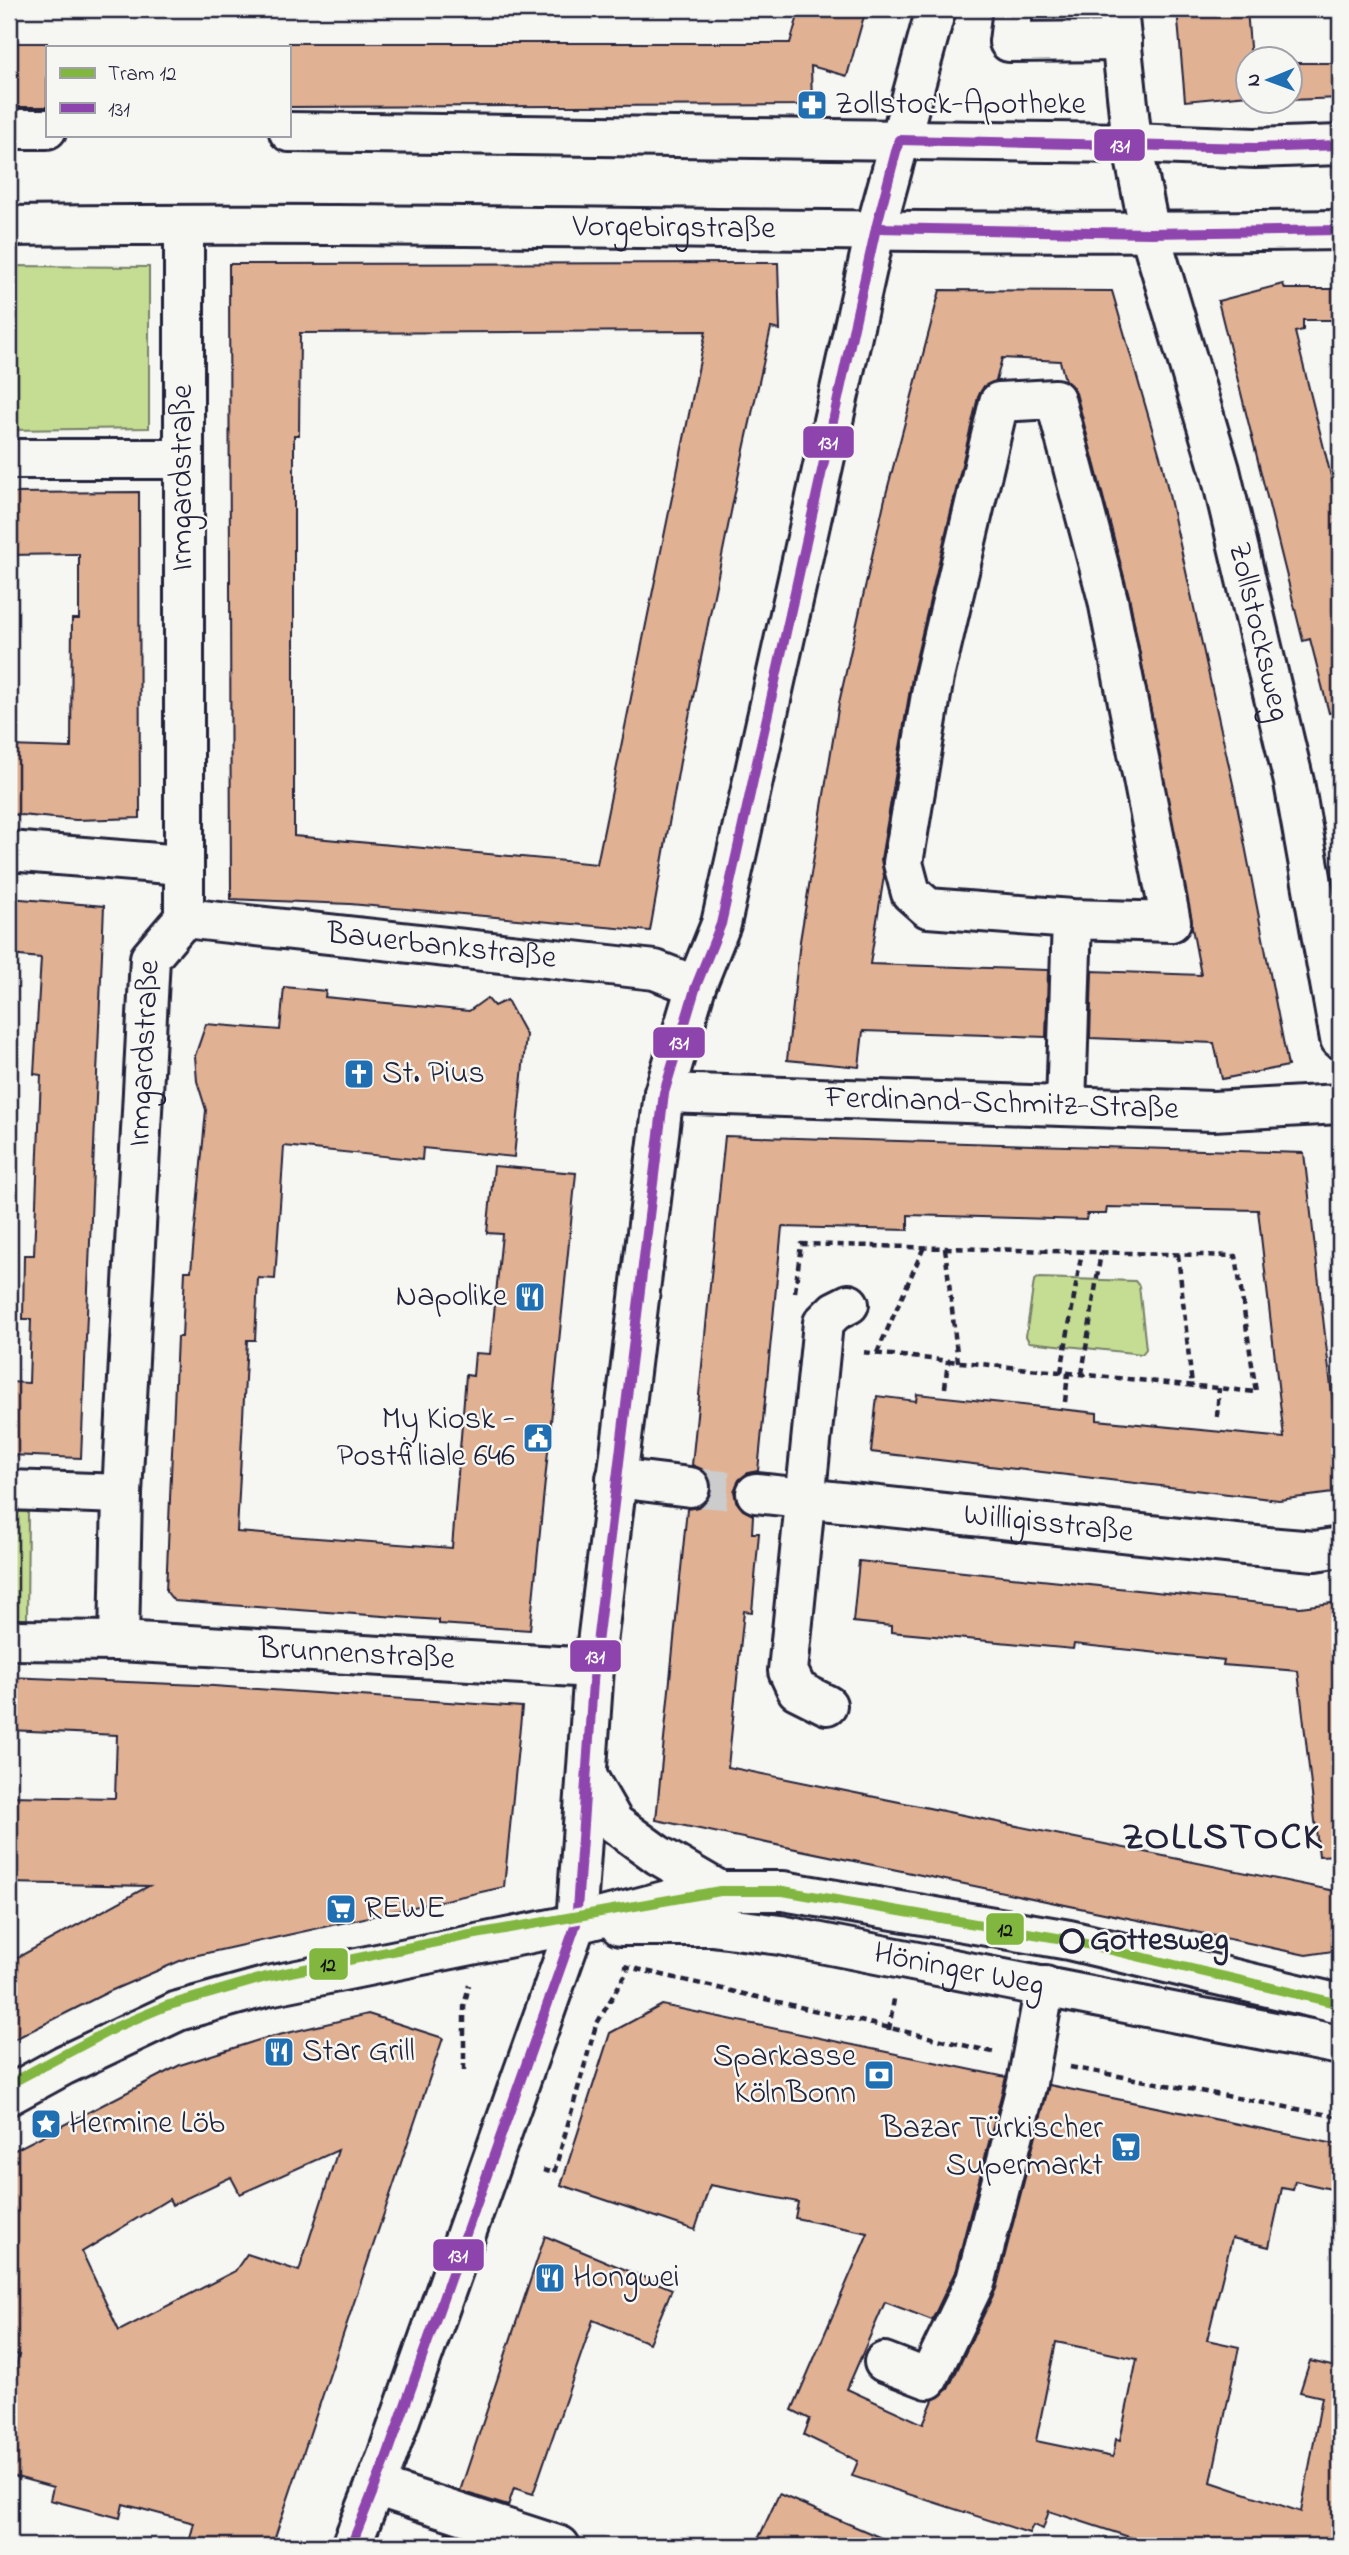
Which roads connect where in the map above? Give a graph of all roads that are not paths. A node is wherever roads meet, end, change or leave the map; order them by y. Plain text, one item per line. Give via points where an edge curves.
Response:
1 (936, 9) edge
2 (1013, 9) edge
3 (1120, 25) edge
4 (46, 129) edge
5 (9, 130) edge
6 (290, 132) edge
7 (899, 140) junction
8 (1132, 143) junction
9 (1340, 145) edge
10 (9, 226) edge
11 (184, 226) junction
12 (876, 228) junction
13 (1340, 230) edge
14 (1150, 233) junction
15 (9, 459) edge
16 (183, 459) junction
17 (9, 851) edge
18 (182, 865) junction
19 (184, 918) junction
20 (1072, 919) junction
21 (696, 986) junction
22 (1340, 1039) edge
23 (664, 1093) junction
24 (1340, 1104) edge
25 (1066, 1106) junction
26 (849, 1304) dead end
27 (616, 1478) junction
28 (690, 1486) tunnel mouth
29 (9, 1490) edge
30 (756, 1493) tunnel mouth
31 (122, 1494) junction
32 (803, 1499) junction
33 (1340, 1547) edge
34 (9, 1640) edge
35 (119, 1641) junction
36 (594, 1668) junction
37 (827, 1705) dead end
38 (587, 1776) junction
39 (720, 1891) junction
40 (576, 1924) junction
41 (1045, 1986) junction
42 (1340, 2004) edge
43 (1340, 2045) edge
44 (9, 2095) edge
45 (884, 2361) dead end
46 (375, 2486) junction
47 (351, 2546) edge
48 (560, 2546) edge

1 - 7 street
2 - 3 street via 1009,42
3 - 8 street, Zollstocksweg
4 - 5 street
6 - 7 street
7 - 8 street
7 - 12 street
8 - 9 street via 1255,148
8 - 14 street, Zollstocksweg
10 - 11 street, Vorgebirgstraße
11 - 12 street, Vorgebirgstraße
11 - 16 street, Irmgardstraße
12 - 14 street, Vorgebirgstraße
12 - 21 street via 721,924
13 - 14 street, Vorgebirgstraße
14 - 22 street, Zollstocksweg via 1220,470 1281,728
15 - 16 street
16 - 18 street, Irmgardstraße
17 - 18 street
18 - 19 street, Irmgardstraße
19 - 21 street, Bauerbankstraße via 655,970
19 - 31 street, Irmgardstraße via 149,958
20 - 20 street via 928,908 911,893 903,863 934,677 999,402 1055,399 1108,600 1171,922
20 - 25 street
21 - 23 street
23 - 25 street, Ferdinand-Schmitz-Straße
23 - 27 street
24 - 25 street, Ferdinand-Schmitz-Straße via 1213,1111
26 - 32 street via 823,1323
27 - 28 street
27 - 36 street
29 - 31 street
30 - 32 street, Willigisstraße
31 - 35 street, Irmgardstraße
32 - 33 street, Willigisstraße via 1245,1545 1315,1551
32 - 37 street via 788,1671 797,1690
34 - 35 street, Brunnenstraße
35 - 36 street, Brunnenstraße
36 - 38 street
38 - 39 street via 614,1823
38 - 40 street
39 - 40 street, Höninger Weg
39 - 42 street, Höninger Weg via 783,1891 1069,1940
40 - 41 street, Höninger Weg via 712,1926
40 - 44 street, Höninger Weg via 268,1986 178,2011
40 - 46 street
41 - 43 street, Höninger Weg
41 - 45 street via 1032,2059 976,2280 929,2379
46 - 47 street
46 - 48 street

